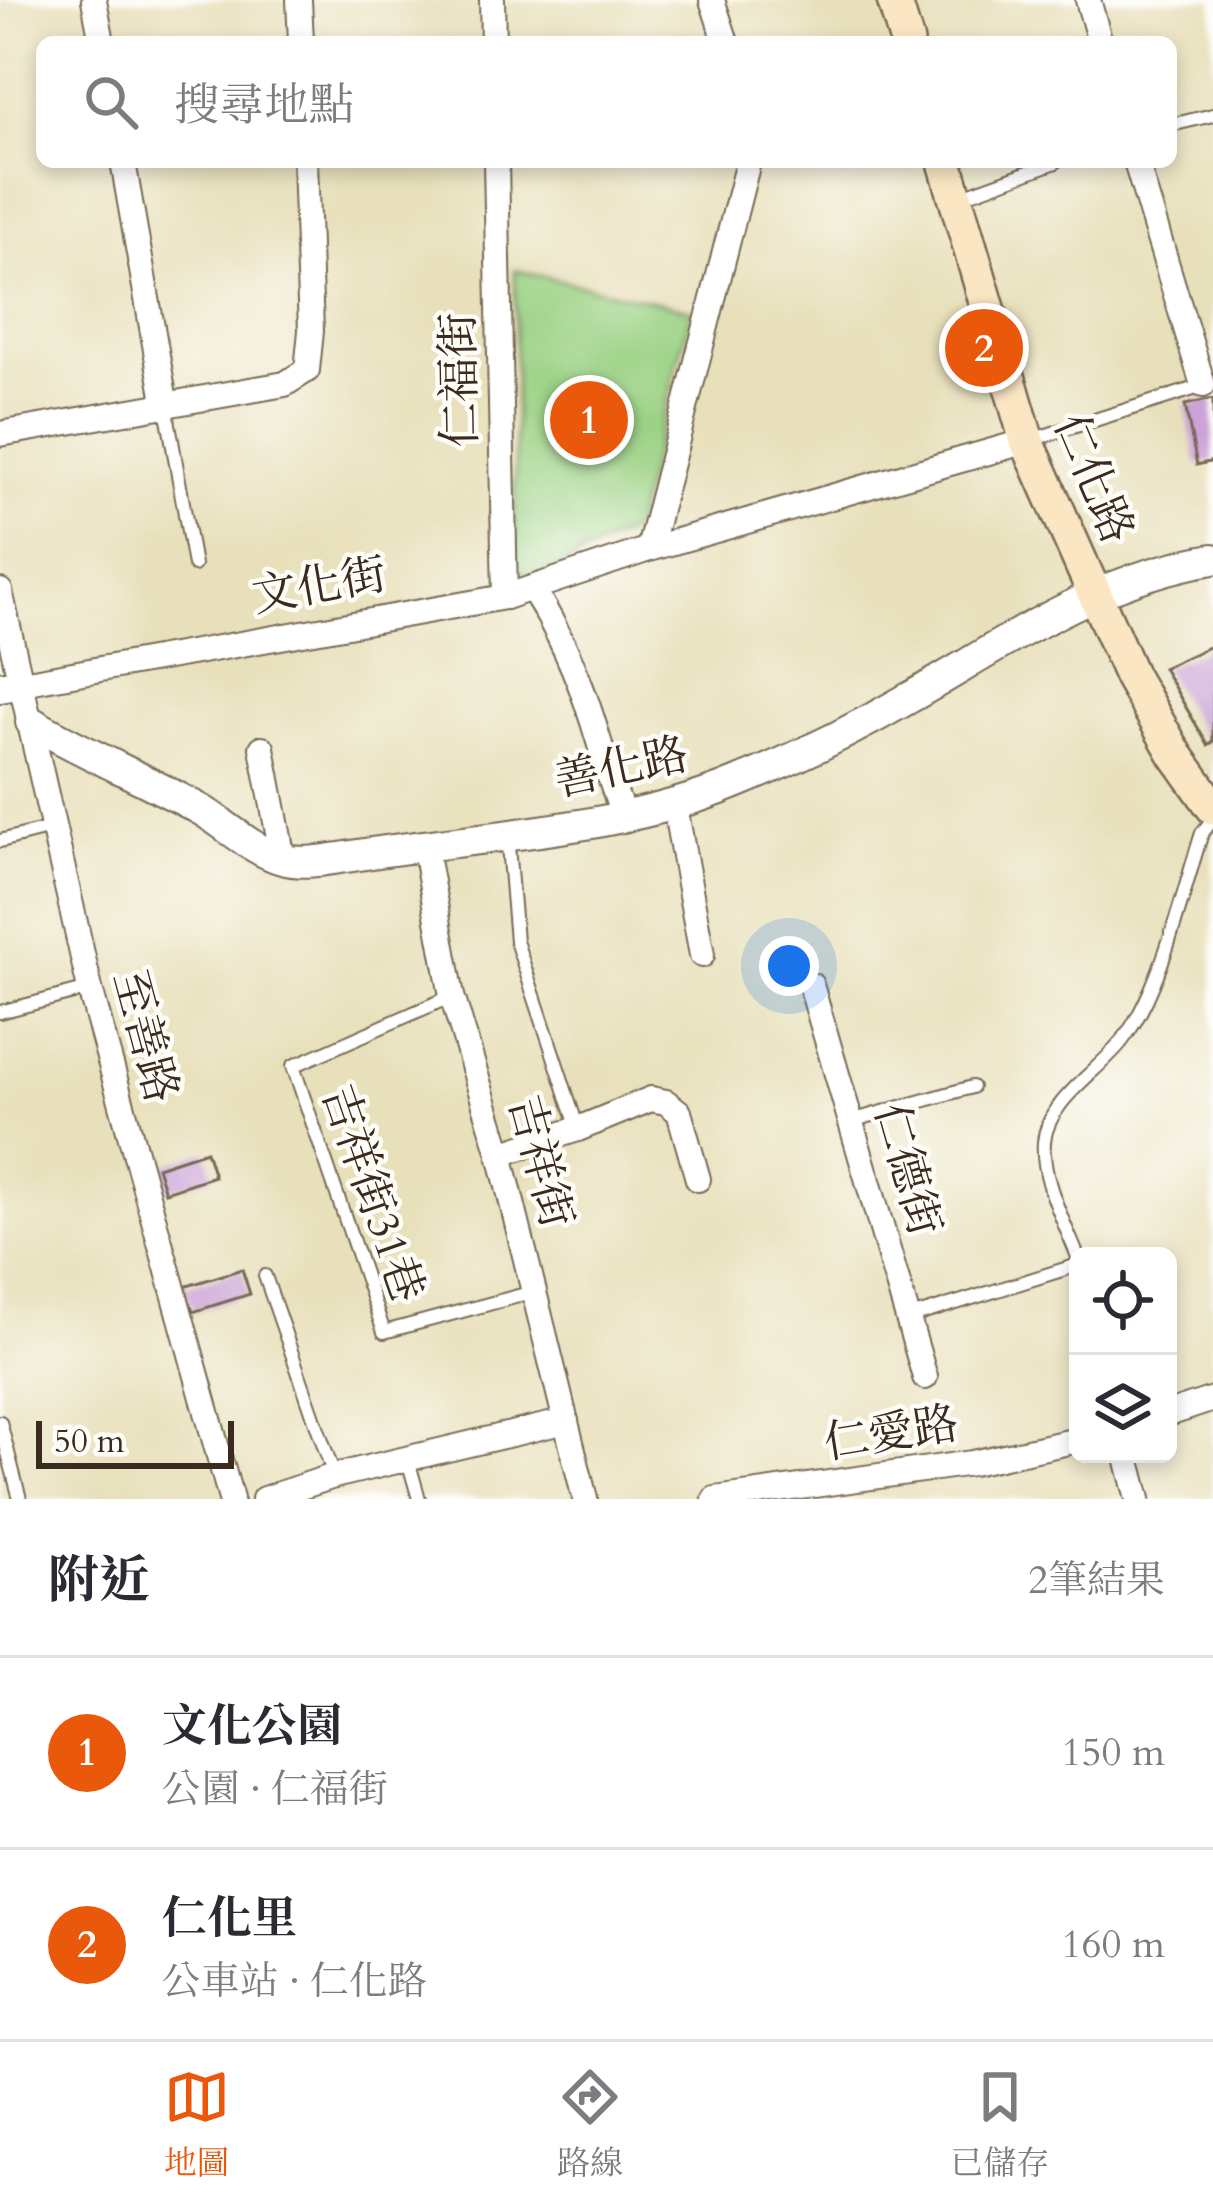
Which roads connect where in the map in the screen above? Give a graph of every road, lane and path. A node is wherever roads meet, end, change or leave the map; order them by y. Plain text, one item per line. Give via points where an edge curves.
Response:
1 (94, 0) edge
2 (299, 0) edge
3 (493, 0) edge
4 (712, 0) edge
5 (894, 0) edge
6 (1088, 0) edge
7 (100, 36) edge
8 (301, 36) edge
9 (494, 36) edge
10 (724, 36) edge
11 (905, 36) edge
12 (1098, 36) edge
13 (1213, 115) edge
14 (1177, 124) edge
15 (124, 168) edge
16 (305, 168) edge
17 (496, 168) edge
18 (746, 168) edge
19 (947, 168) edge
20 (1039, 168) edge
21 (1138, 168) edge
22 (956, 198) junction
23 (1208, 384) edge
24 (166, 407) junction
25 (0, 434) edge
26 (1027, 441) junction
27 (649, 549) junction
28 (1213, 560) edge
29 (194, 565) dead end
30 (532, 588) junction
31 (0, 591) edge
32 (1094, 592) junction
33 (505, 597) junction
34 (11, 685) edge
35 (31, 722) junction
36 (262, 748) dead end
37 (675, 807) junction
38 (1213, 807) edge
39 (625, 819) junction
40 (1213, 819) edge
41 (52, 828) junction
42 (506, 833) junction
43 (0, 842) edge
44 (424, 844) junction
45 (283, 859) junction
46 (702, 955) dead end
47 (812, 985) dead end
48 (90, 989) junction
49 (452, 996) junction
50 (0, 1012) edge
51 (972, 1087) dead end
52 (851, 1121) junction
53 (578, 1129) junction
54 (500, 1154) junction
55 (698, 1179) dead end
56 (1073, 1247) edge
57 (1069, 1264) edge
58 (266, 1276) dead end
59 (533, 1292) junction
60 (908, 1318) junction
61 (926, 1377) dead end
62 (1213, 1399) edge
63 (1177, 1411) edge
64 (566, 1421) junction
65 (0, 1422) edge
66 (1069, 1442) edge
67 (408, 1460) junction
68 (1128, 1463) edge
69 (334, 1476) junction
70 (807, 1494) edge
71 (20, 1499) edge
72 (231, 1499) edge
73 (264, 1499) edge
74 (418, 1499) edge
75 (585, 1499) edge
76 (715, 1499) edge
77 (1138, 1499) edge

1 - 7 street
2 - 8 street
3 - 9 street
4 - 10 street
5 - 11 main road
6 - 12 street
13 - 14 lane
15 - 24 street
16 - 24 street via 307,370 285,384
17 - 33 street, 仁福街
18 - 27 street
19 - 22 main road, 仁化路
20 - 22 lane
21 - 23 street
22 - 26 main road, 仁化路
23 - 26 lane
24 - 25 street
24 - 29 lane
26 - 27 street, 文化街
26 - 32 main road, 仁化路
27 - 30 street, 文化街
28 - 32 street, 善化路
30 - 33 street, 文化街
30 - 39 street via 591,715
31 - 34 street, 至善路
32 - 37 street, 善化路 via 826,744
32 - 38 main road, 仁化路 via 1149,709
33 - 34 street, 文化街
34 - 35 street, 至善路
35 - 41 street, 至善路
35 - 45 street, 善化路
36 - 45 street
37 - 39 street, 善化路
37 - 46 street
39 - 42 street, 善化路
40 - 56 lane via 1147,997 1124,1039 1057,1109 1043,1138
41 - 43 lane
41 - 48 street, 至善路
42 - 44 street, 善化路
42 - 53 lane via 516,941
44 - 45 street, 善化路
44 - 49 street, 吉祥街
47 - 52 street, 仁德街
48 - 50 lane
48 - 72 street, 至善路
49 - 54 street, 吉祥街
49 - 59 lane, 吉祥街31巷 via 292,1066 384,1333
51 - 52 lane
52 - 60 street, 仁德街
53 - 54 street
53 - 55 street via 651,1099 666,1102 679,1112
54 - 59 street, 吉祥街
57 - 60 lane
58 - 69 lane
59 - 64 street, 吉祥街
60 - 61 street, 仁德街
62 - 63 street
64 - 67 street
64 - 75 street, 吉祥街
65 - 71 lane
66 - 70 street, 仁愛路
67 - 69 street
67 - 74 lane
68 - 77 street
69 - 73 street
70 - 76 street, 仁愛路

